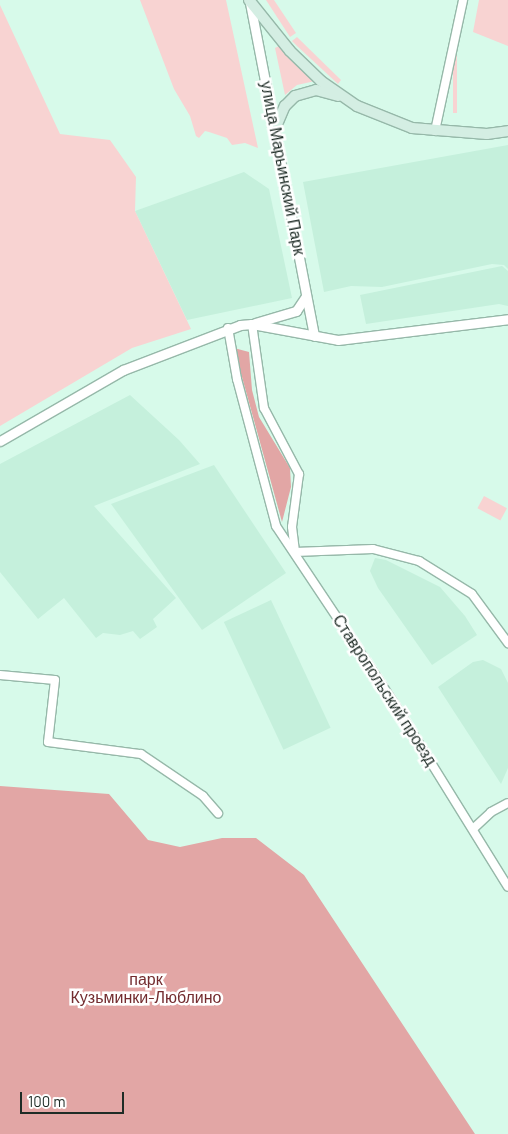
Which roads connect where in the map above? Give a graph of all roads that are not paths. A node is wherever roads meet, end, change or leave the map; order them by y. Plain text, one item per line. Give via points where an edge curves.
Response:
1 (464, 0) edge
2 (250, 1) edge
3 (346, 98) junction
4 (275, 129) junction
5 (435, 131) junction
6 (508, 131) edge
7 (306, 293) junction
8 (508, 319) edge
9 (252, 324) junction
10 (228, 328) junction
11 (314, 336) junction
12 (0, 441) edge
13 (295, 552) junction
14 (508, 643) edge
15 (0, 675) edge
16 (508, 803) edge
17 (218, 813) dead end
18 (474, 828) junction
19 (508, 887) edge

1 - 5 street
2 - 3 main road via 290,51 320,81
2 - 4 street, улица Марьинский Парк
3 - 4 main road via 316,90 295,96 285,106
3 - 5 main road via 384,118 412,128
4 - 7 street, улица Марьинский Парк
5 - 6 main road via 487,134
7 - 9 street via 304,303 296,311
7 - 11 street, улица Марьинский Парк
8 - 11 street via 338,340
9 - 10 street
9 - 11 street
9 - 13 street, Ставропольский проезд via 264,408 300,474 292,527
10 - 12 street via 123,370
10 - 13 street, Ставропольский проезд via 237,379 276,526
13 - 14 street via 376,550 419,561 472,594
13 - 18 street, Ставропольский проезд
15 - 17 street via 55,680 48,742 141,754 203,796
16 - 18 street via 491,812
18 - 19 street, Ставропольский проезд via 478,840

